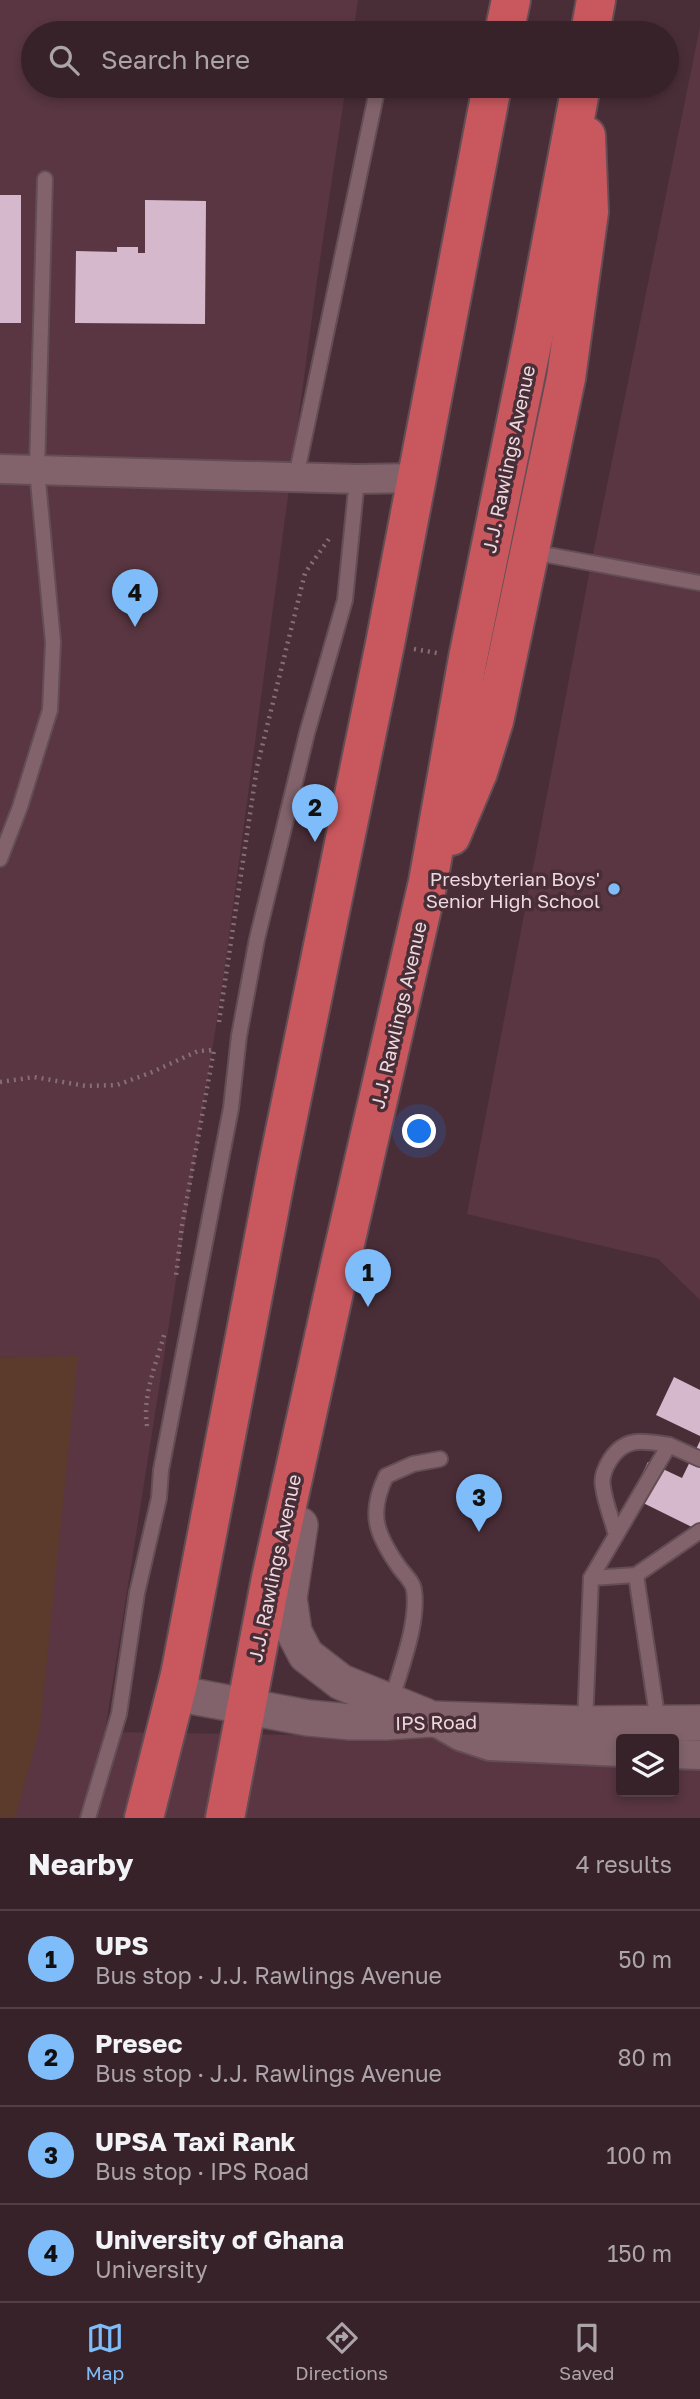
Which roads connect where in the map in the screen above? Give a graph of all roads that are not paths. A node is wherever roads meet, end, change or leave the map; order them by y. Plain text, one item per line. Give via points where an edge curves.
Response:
1 (511, 0) edge
2 (596, 0) edge
3 (507, 21) edge
4 (592, 21) edge
5 (375, 98) edge
6 (490, 98) edge
7 (579, 98) edge
8 (582, 98) edge
9 (45, 179) dead end
10 (0, 469) edge
11 (37, 470) junction
12 (296, 477) junction
13 (416, 478) junction
14 (357, 479) junction
15 (531, 552) junction
16 (700, 583) edge
17 (0, 859) edge
18 (428, 882) junction
19 (669, 1446) junction
20 (440, 1459) dead end
21 (700, 1459) edge
22 (297, 1460) junction
23 (700, 1531) edge
24 (616, 1535) junction
25 (636, 1575) junction
26 (591, 1578) junction
27 (175, 1693) junction
28 (391, 1702) junction
29 (247, 1707) junction
30 (431, 1719) junction
31 (700, 1723) edge
32 (585, 1724) junction
33 (658, 1724) junction
34 (616, 1752) edge
35 (679, 1754) edge
36 (700, 1755) edge
37 (88, 1818) edge
38 (144, 1818) edge
39 (225, 1818) edge

1 - 3 highway
2 - 4 highway
5 - 12 lane
6 - 13 highway
7 - 18 highway, J.J. Rawlings Avenue
8 - 15 highway via 589,212 566,378
9 - 11 lane
10 - 11 street
11 - 12 street
11 - 17 lane via 53,642 50,710
12 - 14 street
13 - 14 street
13 - 27 highway
14 - 37 lane via 345,600 257,939 229,1121 137,1593 119,1714
15 - 16 lane
15 - 18 highway via 494,721 461,817
18 - 22 highway, J.J. Rawlings Avenue
19 - 21 lane
19 - 24 lane
19 - 24 lane via 629,1443 618,1448 608,1464 602,1485
20 - 28 lane via 412,1464 386,1476 378,1494 376,1524 414,1587 414,1616
22 - 28 street via 302,1509 289,1598 295,1632 306,1655 328,1674
22 - 29 highway, J.J. Rawlings Avenue
23 - 25 lane
24 - 26 lane
25 - 26 lane
25 - 33 lane
26 - 32 lane
27 - 29 street, IPS Road
27 - 38 highway
28 - 30 street
29 - 30 street, IPS Road via 351,1722
29 - 39 highway, J.J. Rawlings Avenue
30 - 32 street, IPS Road
30 - 34 street via 490,1746
31 - 33 street, IPS Road
32 - 33 street, IPS Road
35 - 36 street

